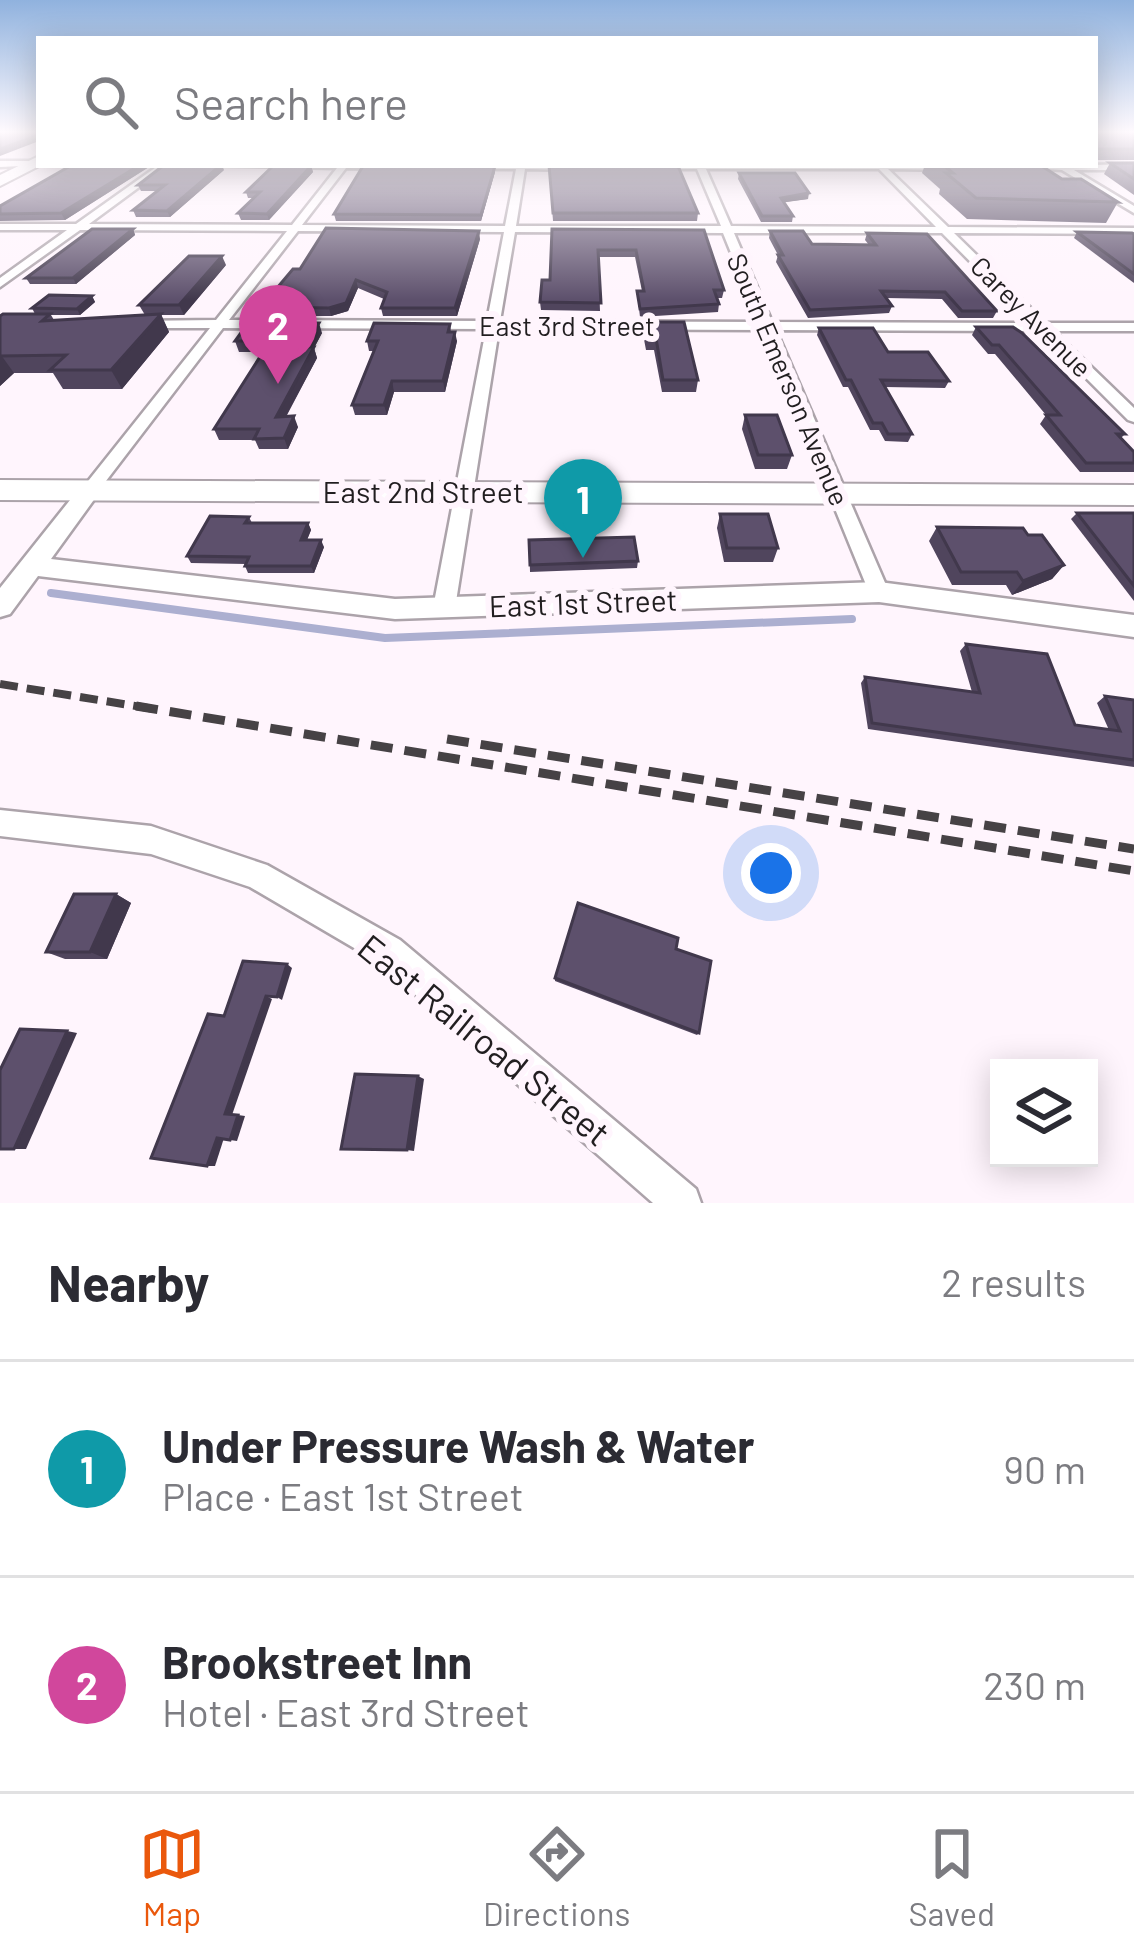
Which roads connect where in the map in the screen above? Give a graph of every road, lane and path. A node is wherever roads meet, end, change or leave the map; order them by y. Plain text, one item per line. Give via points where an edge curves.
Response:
1 (134, 187) edge
2 (327, 187) edge
3 (517, 187) edge
4 (709, 187) edge
5 (902, 187) edge
6 (1096, 187) edge
7 (1134, 210) edge
8 (0, 227) edge
9 (77, 227) junction
10 (295, 228) junction
11 (509, 229) junction
12 (727, 229) junction
13 (947, 230) junction
14 (1134, 230) edge
15 (0, 283) edge
16 (128, 323) edge
17 (219, 324) junction
18 (493, 325) junction
19 (767, 326) junction
20 (1044, 327) junction
21 (1134, 327) edge
22 (1134, 417) edge
23 (0, 490) edge
24 (90, 490) junction
25 (463, 491) junction
26 (837, 494) junction
27 (1134, 495) edge
28 (32, 566) junction
29 (879, 592) junction
30 (0, 607) edge
31 (444, 608) junction
32 (1134, 626) edge
33 (0, 823) edge
34 (672, 1200) edge

1 - 9 street
2 - 10 street
3 - 11 street
4 - 12 street, South Emerson Avenue
5 - 13 street, Carey Avenue
6 - 7 street
8 - 9 street
9 - 10 street
9 - 15 street
10 - 11 street
10 - 17 street
11 - 12 street
11 - 18 street
12 - 13 street
12 - 19 street, South Emerson Avenue
13 - 14 street
13 - 20 street, Carey Avenue
16 - 17 street, East 3rd Street
17 - 18 street, East 3rd Street
17 - 24 street
18 - 19 street, East 3rd Street
18 - 25 street
19 - 20 street, East 3rd Street
19 - 26 street, South Emerson Avenue
20 - 21 street, East 3rd Street
20 - 22 street, Carey Avenue
23 - 24 main road, East 2nd Street
24 - 25 main road, East 2nd Street
24 - 28 street
25 - 26 main road, East 2nd Street
25 - 31 street
26 - 27 main road, East 2nd Street
26 - 29 street, South Emerson Avenue
28 - 30 street
28 - 31 street, East 1st Street
29 - 31 street, East 1st Street
29 - 32 street, East 1st Street
33 - 34 street, East Railroad Street via 151,840 257,874 389,951

